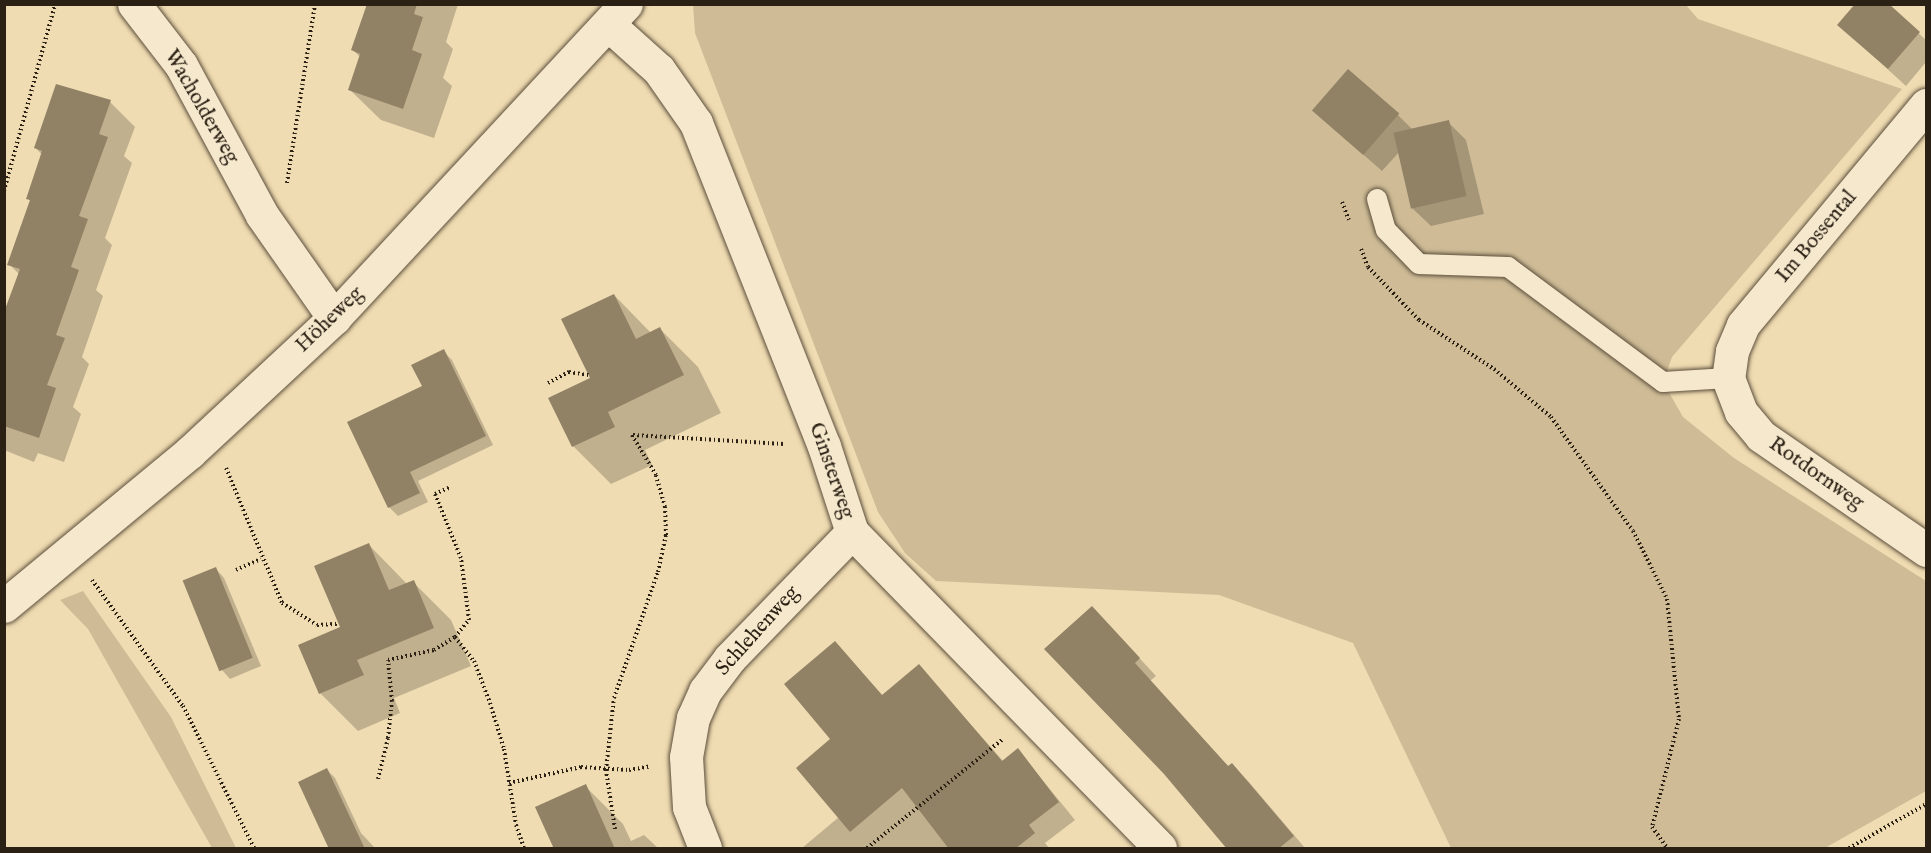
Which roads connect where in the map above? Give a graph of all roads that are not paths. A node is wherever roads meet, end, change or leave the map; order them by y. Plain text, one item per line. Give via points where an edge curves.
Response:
1 (134, 4) edge
2 (618, 15) edge
3 (1926, 105) edge
4 (1377, 199) dead end
5 (334, 318) junction
6 (1728, 378) junction
7 (852, 532) junction
8 (1926, 550) edge
9 (4, 606) edge
10 (705, 849) edge
11 (1160, 849) edge

1 - 5 street, Wacholderweg via 181,65 262,215
2 - 5 street, Höheweg
2 - 7 street, Ginsterweg via 696,123 824,447
3 - 6 street, Im Bossental via 1743,325 1732,351
4 - 6 lane via 1386,230 1419,264 1508,267 1663,382
5 - 9 street, Höheweg via 211,432
6 - 8 street, Rotdornweg via 1741,412 1761,436
7 - 10 street, Schlehenweg via 730,658 705,691 693,718 686,757 689,807
7 - 11 street, Ginsterweg

